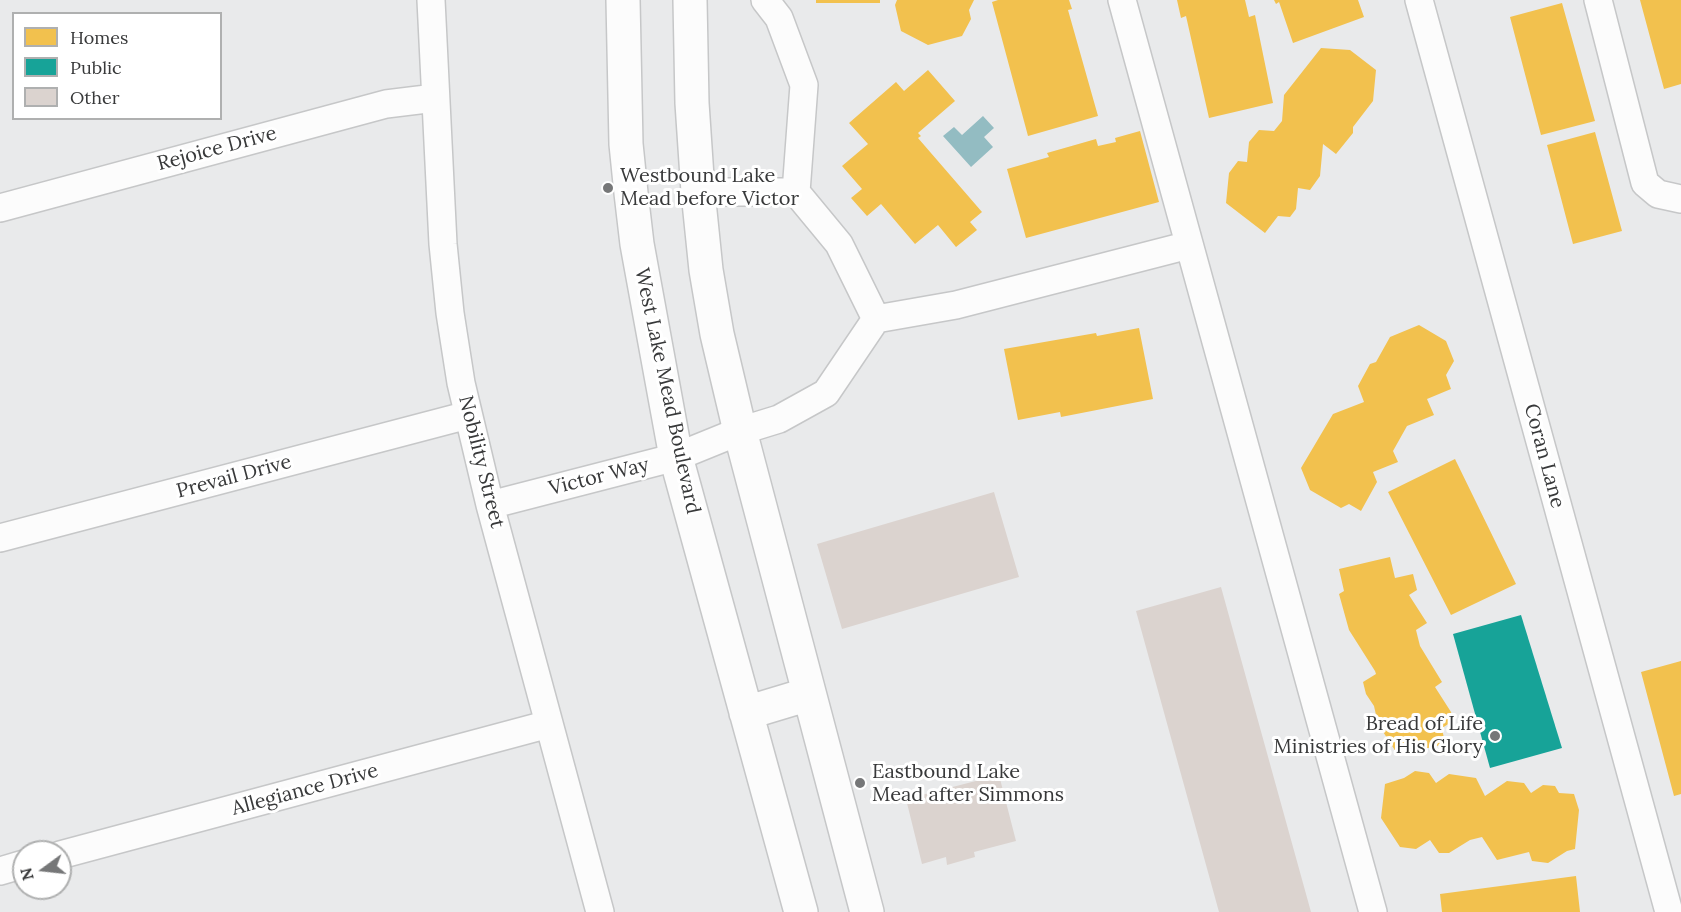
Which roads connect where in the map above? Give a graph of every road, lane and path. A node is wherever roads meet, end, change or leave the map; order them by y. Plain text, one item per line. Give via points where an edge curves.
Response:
1 (431, 0) edge
2 (622, 0) edge
3 (690, 0) edge
4 (765, 0) edge
5 (1122, 0) edge
6 (1419, 0) edge
7 (1599, 0) edge
8 (435, 98) junction
9 (698, 192) junction
10 (796, 192) junction
11 (1669, 196) edge
12 (0, 208) edge
13 (1189, 245) junction
14 (876, 319) junction
15 (468, 416) junction
16 (740, 431) junction
17 (676, 457) junction
18 (490, 505) junction
19 (0, 538) edge
20 (809, 694) junction
21 (746, 712) junction
22 (549, 724) junction
23 (72, 852) edge
24 (600, 912) edge
25 (801, 912) edge
26 (867, 912) edge
27 (1373, 912) edge
28 (1669, 912) edge

1 - 8 street, Nobility Street
2 - 17 main road, West Lake Mead Boulevard via 630,193
3 - 9 main road
4 - 10 street via 779,18 804,85
5 - 13 street
6 - 28 street, Coran Lane
7 - 11 street via 1645,183
8 - 12 street, Rejoice Drive via 386,104
8 - 15 street, Nobility Street via 446,279
9 - 10 street
9 - 16 main road via 717,334
10 - 14 street via 839,244
13 - 14 street via 956,305
13 - 27 street
14 - 16 street, Victor Way via 826,393 779,419
15 - 18 street, Nobility Street
15 - 19 street, Prevail Drive
16 - 17 street, Victor Way
16 - 20 main road
17 - 18 street, Victor Way
17 - 21 main road, West Lake Mead Boulevard
18 - 22 street, Nobility Street
20 - 21 main road
20 - 26 main road
21 - 25 main road, West Lake Mead Boulevard
22 - 23 street, Allegiance Drive
22 - 24 street, Nobility Street

